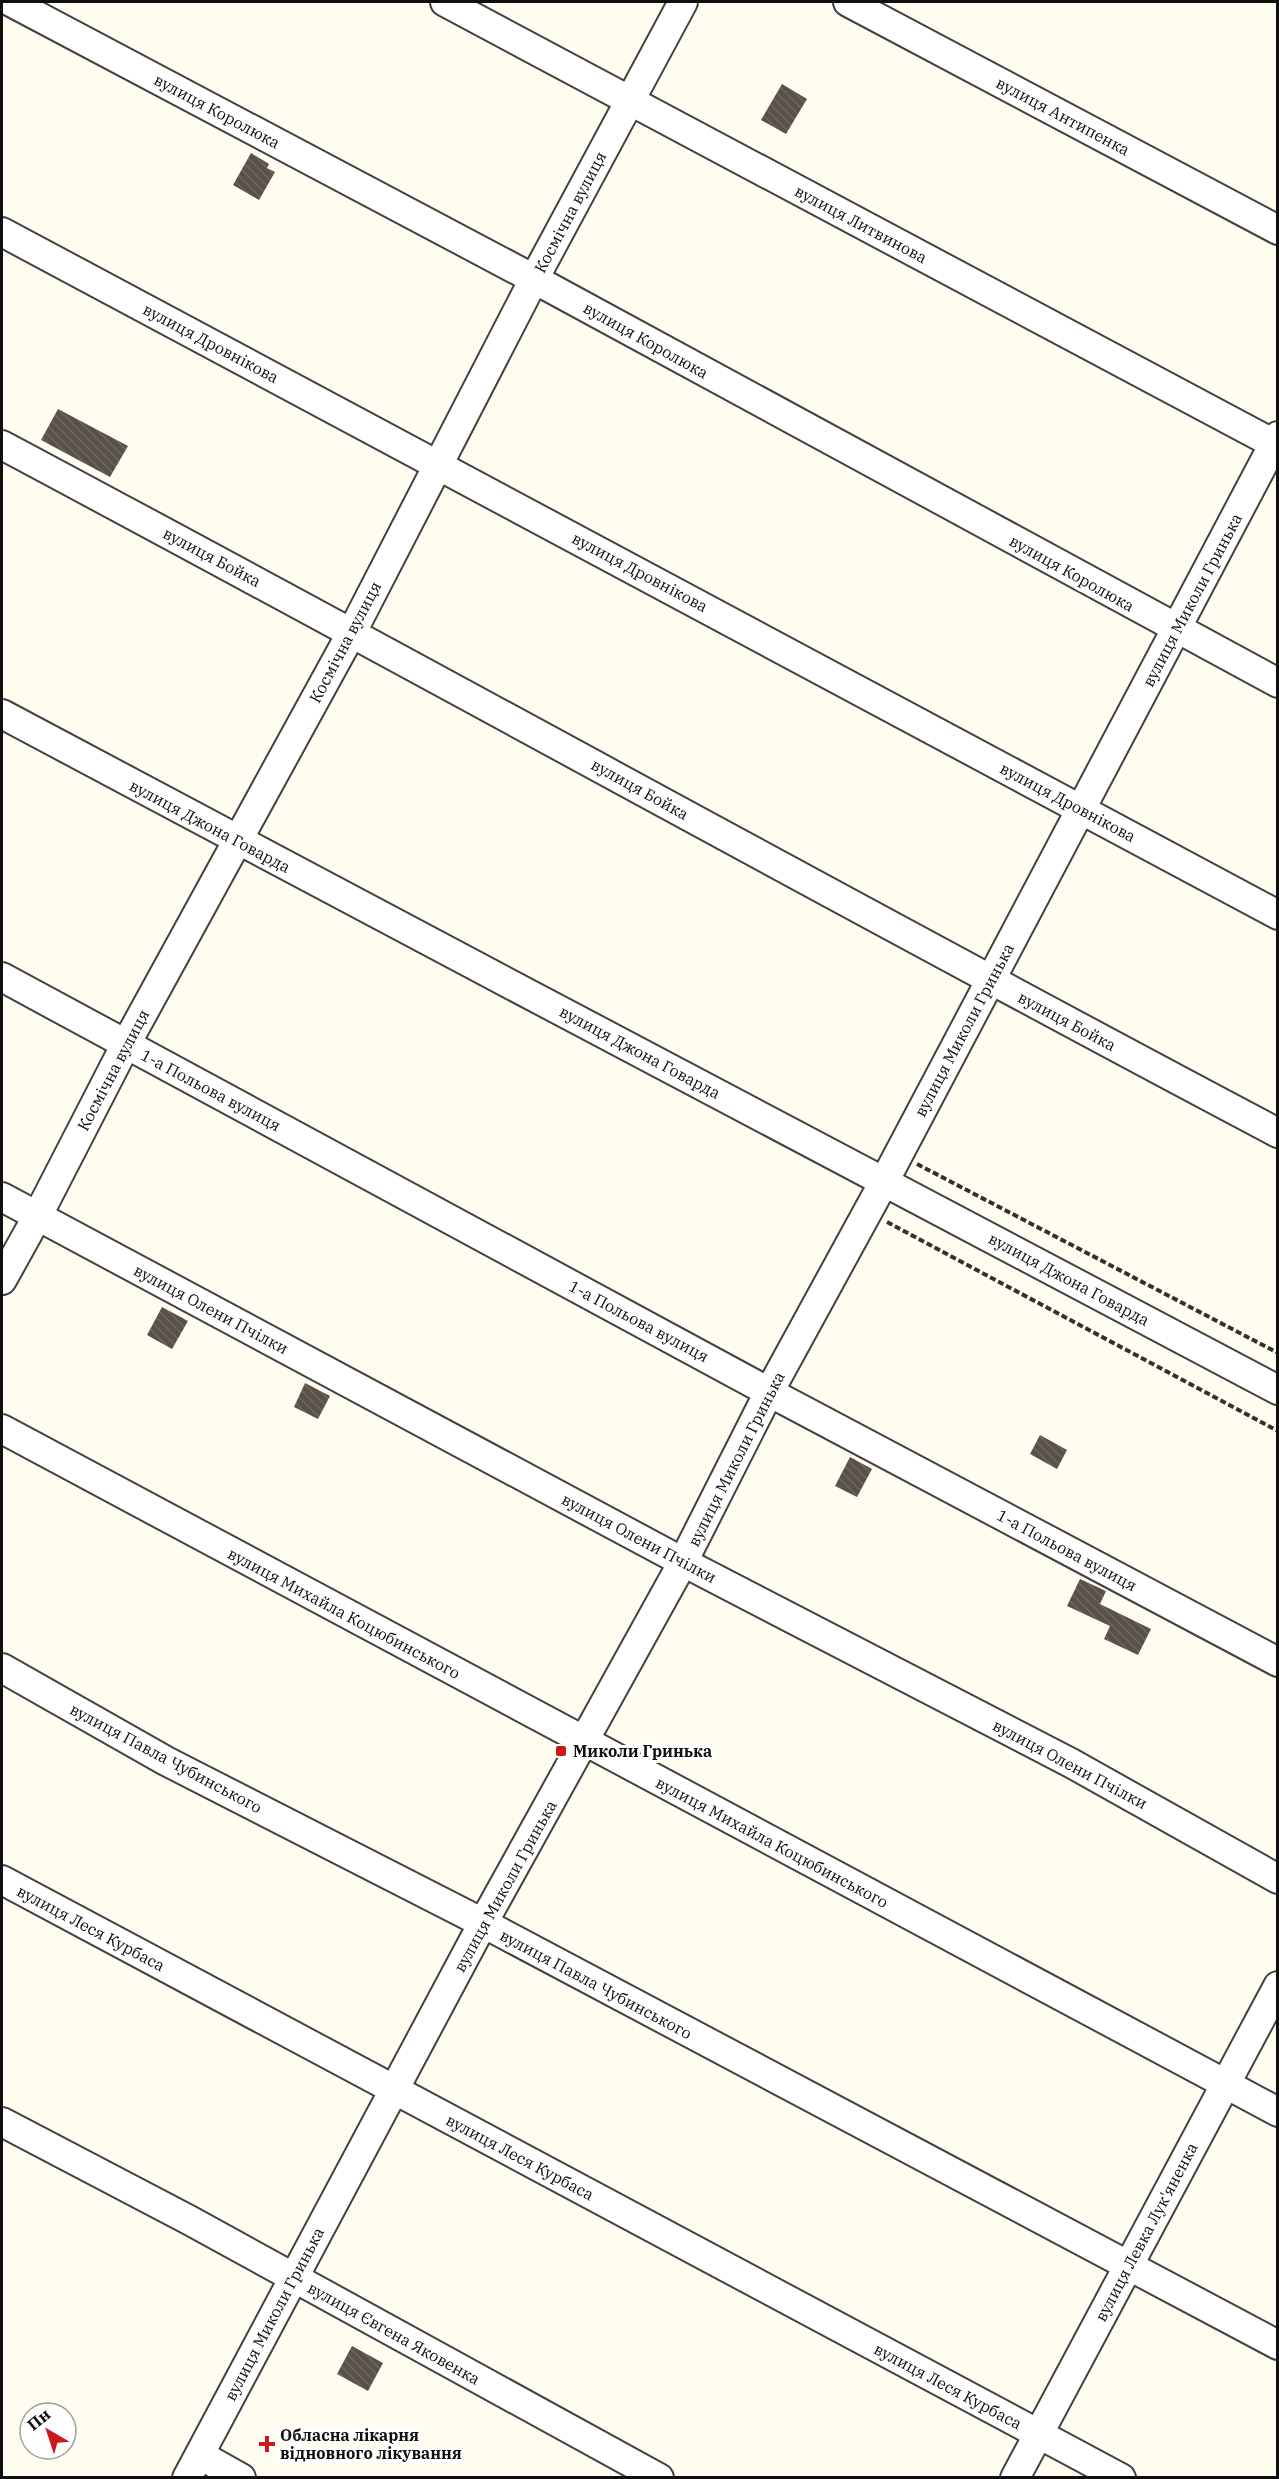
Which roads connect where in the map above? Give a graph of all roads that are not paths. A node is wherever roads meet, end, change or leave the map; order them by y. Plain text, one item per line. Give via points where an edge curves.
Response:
1 (11, 2) edge
2 (445, 2) edge
3 (683, 2) edge
4 (848, 2) edge
5 (630, 100) junction
6 (1278, 230) edge
7 (2, 232) edge
8 (534, 279) junction
9 (1276, 442) edge
10 (2, 445) edge
11 (438, 464) junction
12 (1176, 630) junction
13 (352, 632) junction
14 (1278, 683) edge
15 (2, 714) edge
16 (1082, 809) junction
17 (236, 841) junction
18 (1278, 915) edge
19 (2, 977) edge
20 (989, 980) junction
21 (126, 1044) junction
22 (1278, 1132) edge
23 (885, 1180) junction
24 (2, 1197) edge
25 (37, 1217) junction
26 (2, 1280) edge
27 (1278, 1390) edge
28 (769, 1392) junction
29 (2, 1429) edge
30 (683, 1562) junction
31 (1278, 1662) edge
32 (2, 1668) edge
33 (584, 1742) junction
34 (1278, 1879) edge
35 (2, 1880) edge
36 (483, 1923) junction
37 (1278, 1986) edge
38 (1226, 2085) junction
39 (395, 2090) junction
40 (1278, 2112) edge
41 (2, 2122) edge
42 (1128, 2266) junction
43 (292, 2277) junction
44 (1278, 2345) edge
45 (1038, 2434) junction
46 (193, 2466) edge
47 (241, 2478) edge
48 (659, 2478) edge
49 (1015, 2478) edge
50 (1120, 2478) edge

1 - 8 street, вулиця Королюка
2 - 5 street, вулиця Литвинова
3 - 5 street, Космічна вулиця
4 - 6 street, вулиця Антипенка
5 - 8 street, Космічна вулиця
5 - 9 street, вулиця Литвинова
7 - 11 street, вулиця Дровнікова
8 - 11 street, Космічна вулиця
8 - 12 street, вулиця Королюка
9 - 12 street, вулиця Миколи Гринька
10 - 13 street, вулиця Бойка
11 - 13 street, Космічна вулиця
11 - 16 street, вулиця Дровнікова
12 - 14 street, вулиця Королюка
12 - 16 street, вулиця Миколи Гринька
13 - 17 street, Космічна вулиця
13 - 20 street, вулиця Бойка
15 - 17 street, вулиця Джона Говарда
16 - 18 street, вулиця Дровнікова
16 - 20 street, вулиця Миколи Гринька
17 - 21 street, Космічна вулиця
17 - 23 street, вулиця Джона Говарда
19 - 21 street, 1-а Польова вулиця
20 - 22 street, вулиця Бойка
20 - 23 street, вулиця Миколи Гринька
21 - 25 street, Космічна вулиця
21 - 28 street, 1-а Польова вулиця
23 - 27 street, вулиця Джона Говарда
23 - 28 street, вулиця Миколи Гринька
24 - 25 street, вулиця Олени Пчілки
25 - 26 street, Космічна вулиця
25 - 30 street, вулиця Олени Пчілки
28 - 30 street, вулиця Миколи Гринька
28 - 31 street, 1-а Польова вулиця
29 - 33 street, вулиця Михайла Коцюбинського
30 - 33 street, вулиця Миколи Гринька
30 - 34 street, вулиця Олени Пчілки via 1071,1763
32 - 36 street, вулиця Павла Чубинського via 166,1761
33 - 36 street, вулиця Миколи Гринька
33 - 38 street, вулиця Михайла Коцюбинського
35 - 39 street, вулиця Леся Курбаса
36 - 39 street, вулиця Миколи Гринька
36 - 42 street, вулиця Павла Чубинського
37 - 38 street, вулиця Левка Лук'яненка
38 - 40 street, вулиця Михайла Коцюбинського
38 - 42 street, вулиця Левка Лук'яненка
39 - 43 street, вулиця Миколи Гринька
39 - 45 street, вулиця Леся Курбаса
41 - 43 street, вулиця Євгена Яковенка
42 - 44 street, вулиця Павла Чубинського
42 - 45 street, вулиця Левка Лук'яненка
43 - 46 street, вулиця Миколи Гринька
43 - 48 street, вулиця Євгена Яковенка
45 - 49 street, вулиця Левка Лук'яненка
45 - 50 street, вулиця Леся Курбаса
46 - 47 street

